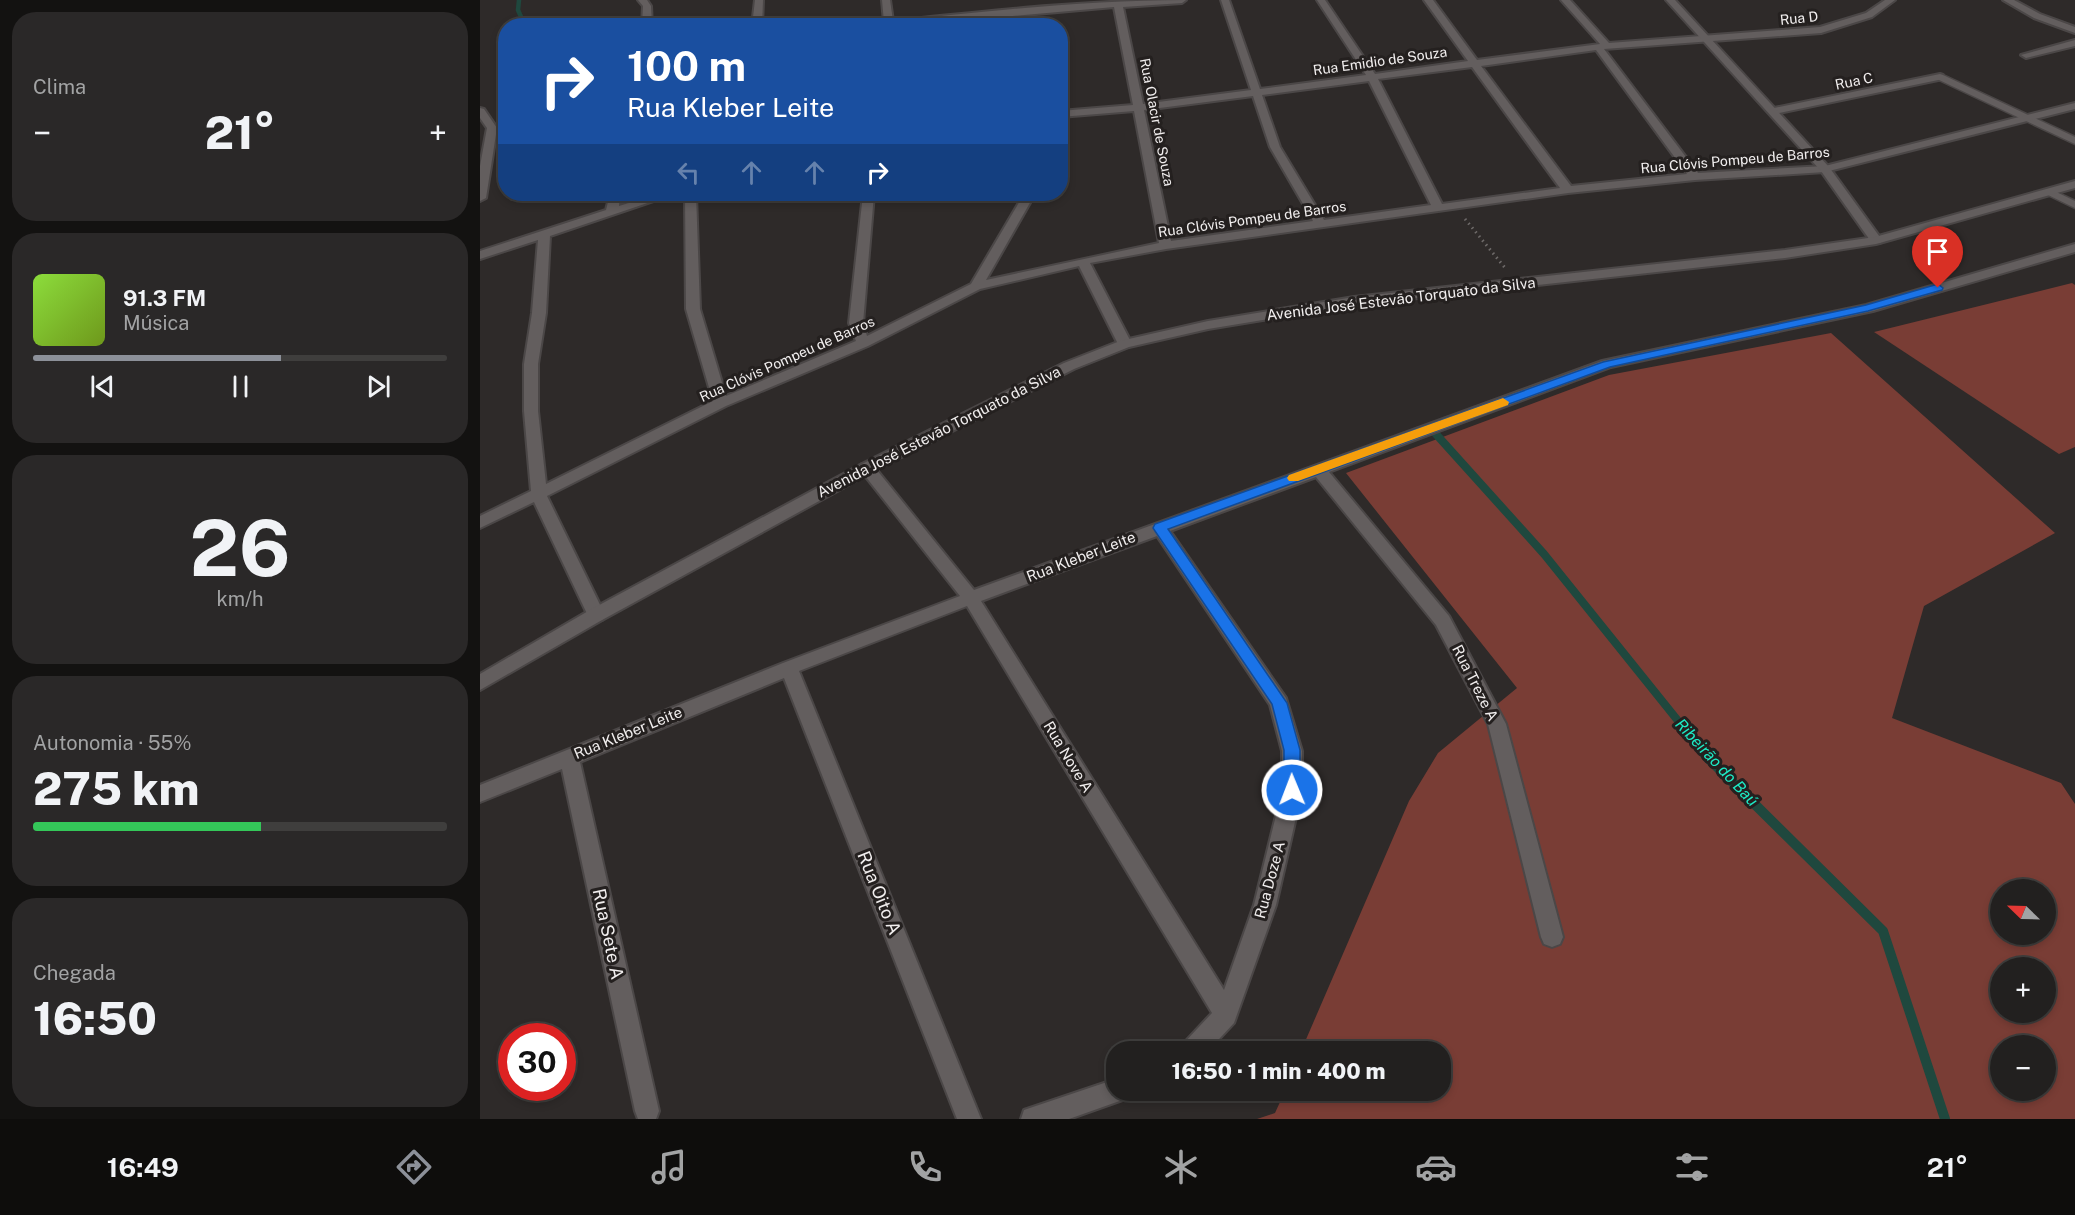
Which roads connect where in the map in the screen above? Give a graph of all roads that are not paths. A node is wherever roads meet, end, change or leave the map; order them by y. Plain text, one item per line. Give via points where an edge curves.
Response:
1 (642, 0) edge
2 (759, 0) edge
3 (886, 0) edge
4 (992, 0) edge
5 (1182, 0) edge
6 (1225, 0) edge
7 (1321, 0) edge
8 (1428, 0) edge
9 (1565, 0) edge
10 (1670, 0) edge
11 (1891, 0) edge
12 (2010, 0) edge
13 (1118, 5) junction
14 (994, 13) junction
15 (647, 18) edge
16 (758, 18) edge
17 (888, 18) edge
18 (946, 18) edge
19 (994, 18) edge
20 (2075, 30) edge
21 (1703, 37) junction
22 (2075, 43) edge
23 (1602, 46) junction
24 (2026, 55) dead end
25 (1475, 63) junction
26 (1940, 76) joint
27 (1371, 77) junction
28 (1256, 93) junction
29 (2075, 106) edge
30 (1139, 108) junction
31 (480, 111) edge
32 (1774, 111) junction
33 (1068, 113) edge
34 (2029, 118) junction
35 (498, 126) edge
36 (492, 128) junction
37 (480, 131) edge
38 (2075, 141) edge
39 (1825, 169) junction
40 (1695, 177) junction
41 (2075, 184) edge
42 (1568, 190) junction
43 (2050, 192) junction
44 (480, 198) edge
45 (614, 201) edge
46 (646, 201) edge
47 (690, 201) edge
48 (867, 201) edge
49 (1025, 201) edge
50 (2075, 205) edge
51 (1438, 208) junction
52 (612, 212) junction
53 (1321, 225) junction
54 (544, 235) junction
55 (1876, 240) junction
56 (1166, 245) junction
57 (2075, 248) edge
58 (480, 255) edge
59 (1083, 261) junction
60 (976, 286) junction
61 (863, 343) junction
62 (1125, 344) junction
63 (722, 403) junction
64 (867, 468) junction
65 (1318, 469) junction
66 (538, 496) junction
67 (480, 523) edge
68 (1160, 528) junction
69 (971, 598) junction
70 (596, 615) junction
71 (789, 668) junction
72 (480, 684) edge
73 (569, 757) junction
74 (480, 794) edge
75 (1552, 937) dead end
76 (1226, 1015) junction
77 (1201, 1041) edge
78 (1106, 1095) edge
79 (648, 1111) dead end
80 (969, 1119) edge
81 (1033, 1119) edge

1 - 15 street via 647,6
2 - 16 street
3 - 17 street
4 - 14 street
5 - 13 street
6 - 28 street
7 - 27 street
8 - 25 street
9 - 23 street
10 - 21 street
11 - 21 street, Rua D via 1869,15 1821,30
12 - 20 street via 2037,16
13 - 14 street
13 - 30 street, Rua Olacir de Souza
14 - 18 street
14 - 19 street
21 - 23 street, Rua Emidio de Souza
21 - 32 street
22 - 24 street
23 - 25 street, Rua Emidio de Souza
23 - 40 street
25 - 27 street, Rua Emidio de Souza
25 - 42 street
26 - 32 street, Rua C
26 - 34 lane
27 - 28 street, Rua Emidio de Souza
27 - 51 street
28 - 30 street, Rua Emidio de Souza
28 - 53 street via 1275,147
29 - 34 street, Rua Clóvis Pompeu de Barros
30 - 33 street, Rua Emidio de Souza
30 - 56 street, Rua Olacir de Souza
31 - 36 street
32 - 39 street
34 - 38 lane
34 - 39 street, Rua Clóvis Pompeu de Barros
35 - 36 street
36 - 37 street
36 - 44 street
39 - 40 street, Rua Clóvis Pompeu de Barros
39 - 55 street
40 - 42 street, Rua Clóvis Pompeu de Barros
41 - 43 street, Avenida José Estevão Torquato da Silva
42 - 51 street, Rua Clóvis Pompeu de Barros
43 - 50 lane
43 - 55 street, Avenida José Estevão Torquato da Silva
45 - 52 street
46 - 52 street
47 - 63 street via 693,309
48 - 61 street via 856,323
49 - 60 street
51 - 53 street, Rua Clóvis Pompeu de Barros
52 - 54 street
53 - 56 street, Rua Clóvis Pompeu de Barros
54 - 58 street
54 - 66 street via 531,364
55 - 62 street, Avenida José Estevão Torquato da Silva via 1785,254 1354,302 1208,325
56 - 59 street, Rua Clóvis Pompeu de Barros
57 - 65 street, Rua Kleber Leite via 1868,308 1607,364
59 - 60 street, Rua Clóvis Pompeu de Barros
59 - 62 street
60 - 61 street, Rua Clóvis Pompeu de Barros
61 - 63 street, Rua Clóvis Pompeu de Barros
62 - 64 street, Avenida José Estevão Torquato da Silva via 1069,366
63 - 66 street, Rua Clóvis Pompeu de Barros
64 - 69 street, Rua Nove A
64 - 70 street, Avenida José Estevão Torquato da Silva
65 - 68 street, Rua Kleber Leite
65 - 75 street, Rua Treze A via 1443,621 1497,724
66 - 67 street, Rua Clóvis Pompeu de Barros
66 - 70 street
68 - 69 street, Rua Kleber Leite
68 - 76 street, Rua Doze A via 1279,703 1292,750 1292,790 1265,905
69 - 71 street, Rua Kleber Leite
69 - 76 street, Rua Nove A
70 - 72 street, Avenida José Estevão Torquato da Silva
71 - 73 street, Rua Kleber Leite
71 - 80 street, Rua Oito A
73 - 74 street, Rua Kleber Leite
73 - 79 street, Rua Sete A
76 - 77 street
78 - 81 street

